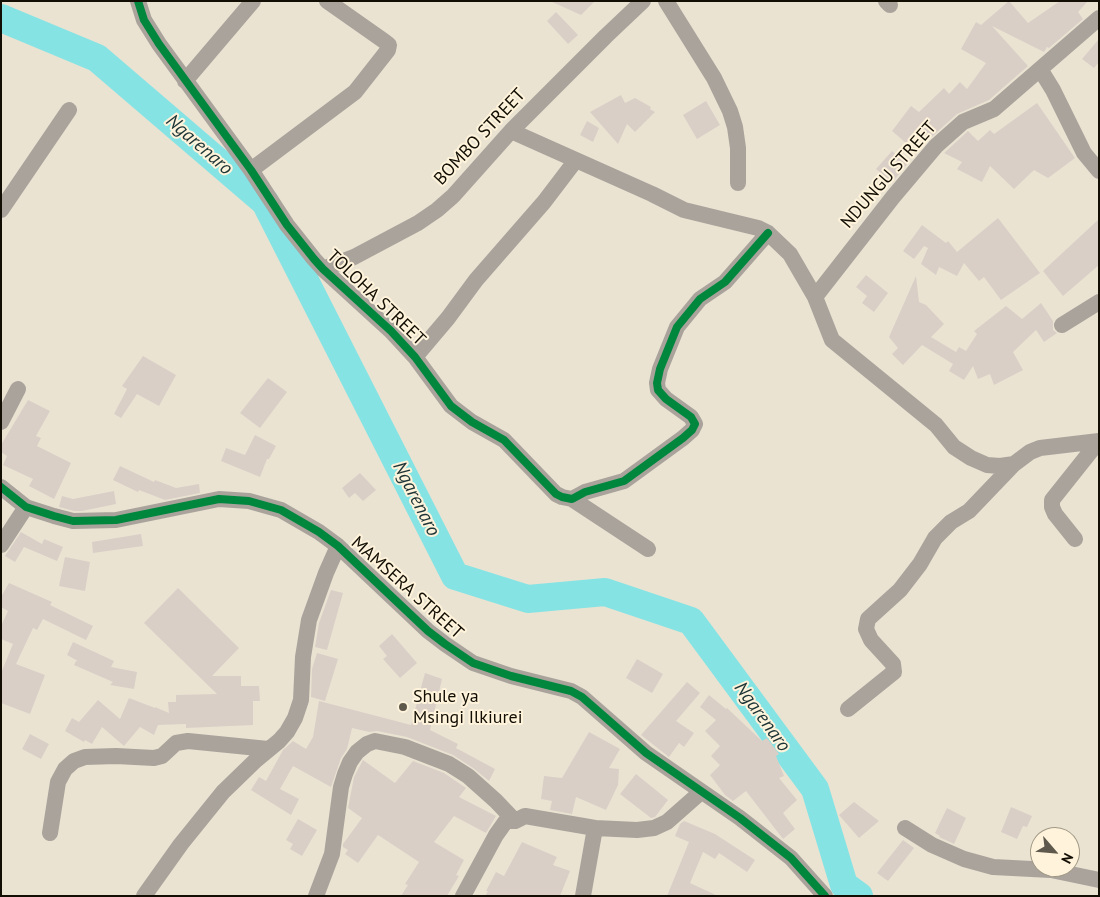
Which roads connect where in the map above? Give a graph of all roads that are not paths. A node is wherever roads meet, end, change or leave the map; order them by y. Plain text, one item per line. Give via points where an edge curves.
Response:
1 (138, 1) edge
2 (253, 1) edge
3 (326, 1) edge
4 (643, 1) edge
5 (666, 1) edge
6 (1099, 18) edge
7 (1040, 69) junction
8 (185, 80) junction
9 (68, 110) dead end
10 (511, 131) junction
11 (576, 160) junction
12 (251, 170) junction
13 (1099, 171) edge
14 (738, 183) dead end
15 (1, 210) edge
16 (768, 233) junction
17 (323, 270) junction
18 (815, 297) junction
19 (1099, 302) edge
20 (1062, 325) dead end
21 (415, 357) junction
22 (18, 389) dead end
23 (1, 422) edge
24 (1099, 441) edge
25 (1014, 464) junction
26 (1, 486) edge
27 (572, 499) junction
28 (26, 507) junction
29 (1075, 539) dead end
30 (1, 546) edge
31 (338, 546) junction
32 (648, 549) dead end
33 (848, 709) dead end
34 (268, 749) junction
35 (701, 792) junction
36 (515, 821) junction
37 (595, 828) junction
38 (905, 828) dead end
39 (50, 833) dead end
40 (1099, 880) edge
41 (144, 896) edge
42 (316, 896) edge
43 (463, 896) edge
44 (583, 896) edge
45 (825, 896) edge

1 - 8 street, TOLOHA STREET via 144,20
2 - 8 street
3 - 12 street via 384,40 389,45 388,50 355,92
4 - 10 street, BOMBO STREET
5 - 14 street via 714,78 730,111 738,148
6 - 7 street, NDUNGU STREET
7 - 13 street via 1084,153
7 - 18 street, NDUNGU STREET via 994,109 963,122 936,146
8 - 12 street, TOLOHA STREET
9 - 15 street
10 - 11 street
10 - 17 street, BOMBO STREET via 454,196 437,210 354,257
11 - 16 street via 684,210
11 - 21 street
12 - 17 street, TOLOHA STREET via 287,225
16 - 18 street via 790,254
16 - 27 street via 725,282 700,298 677,327 660,369 658,390 695,424 684,438 624,481
17 - 21 street, TOLOHA STREET
18 - 25 street via 832,340 936,425 954,447 987,465
19 - 20 street
21 - 27 street, TOLOHA STREET via 459,414 504,440 556,494
22 - 23 street
24 - 25 street via 1040,448
24 - 29 street via 1052,500 1055,514
25 - 33 street via 969,510 935,538 900,590 868,619 866,629 871,640 893,664 894,672
26 - 28 street, MAMSERA STREET
27 - 32 street, TOLOHA STREET
28 - 30 street
28 - 31 street, MAMSERA STREET via 73,521 96,521 116,520 219,499 249,501 281,510
31 - 34 street via 309,620 298,709 287,732
31 - 35 street, MAMSERA STREET via 445,644 473,663 571,691 646,753
34 - 39 street via 188,740 176,743 162,756 154,758 85,757 74,761 58,782
34 - 41 street via 223,792
35 - 37 street via 668,822 654,828
35 - 45 street, MAMSERA STREET via 791,858
36 - 37 street via 526,816
36 - 42 street via 468,776 449,764 405,747 375,741 367,744 357,752 345,774 332,854
36 - 43 street via 506,821 496,835
37 - 44 street
38 - 40 street via 932,846 964,859 994,867 1051,870

